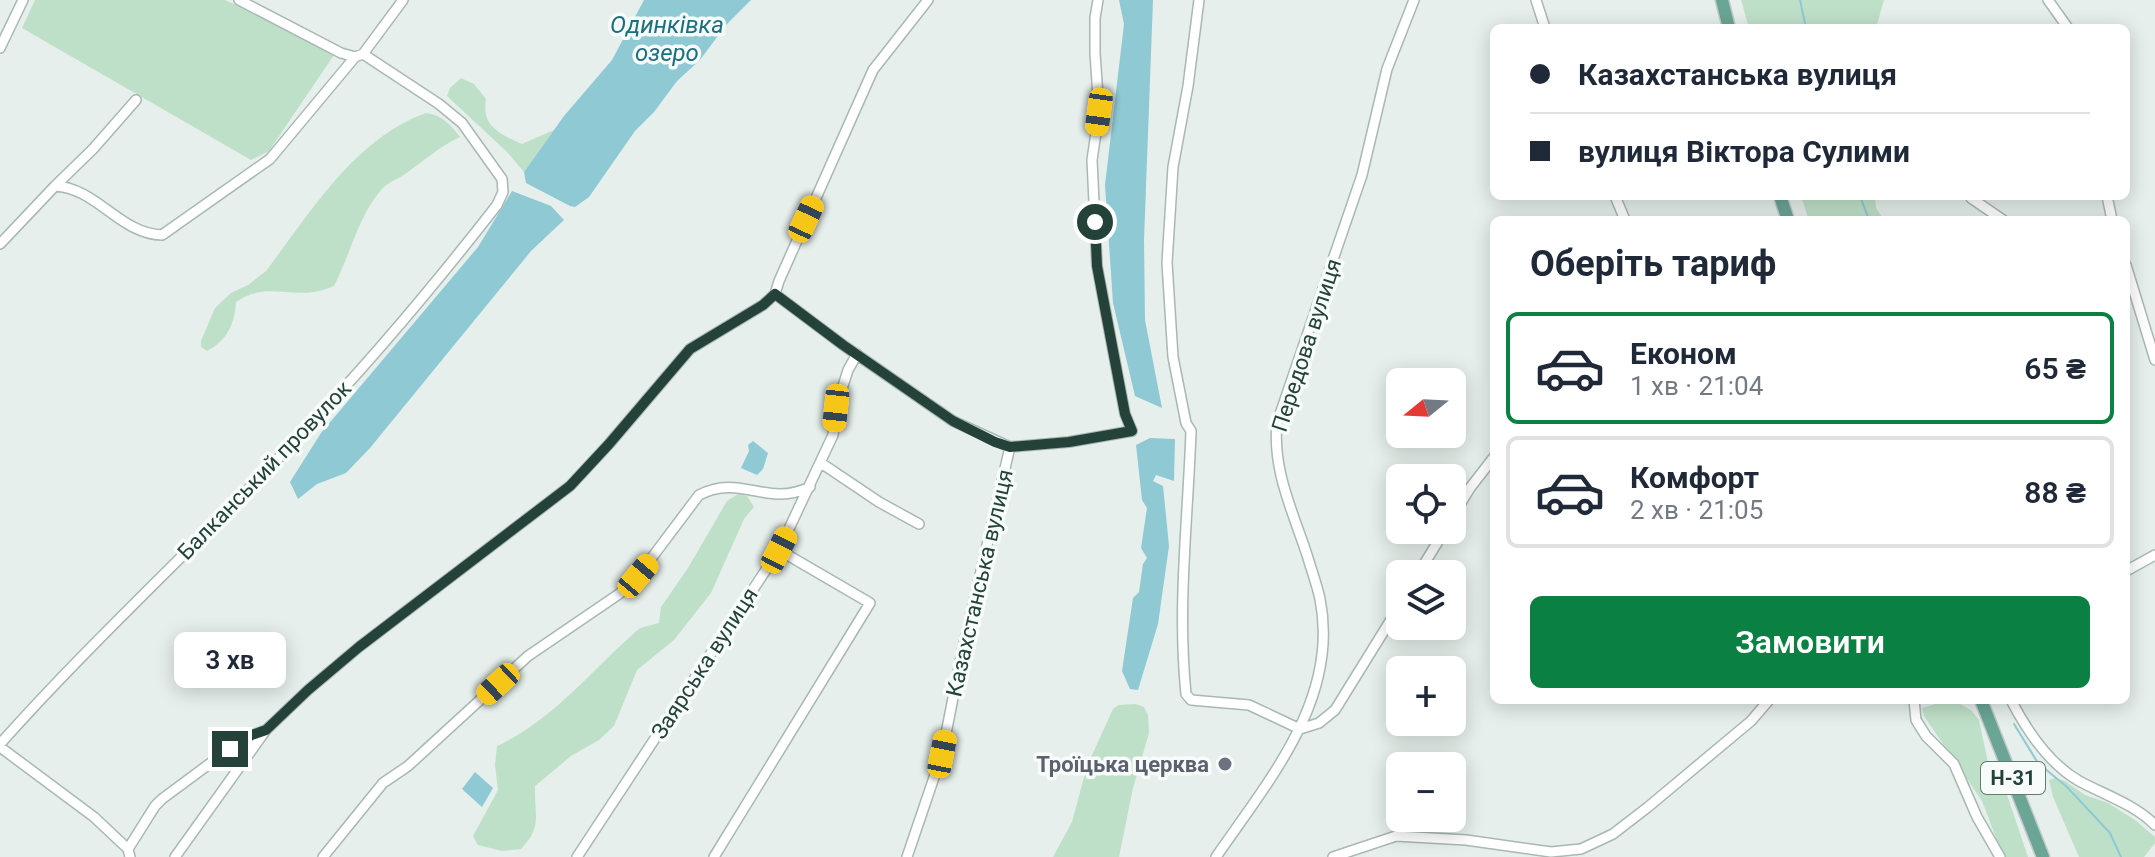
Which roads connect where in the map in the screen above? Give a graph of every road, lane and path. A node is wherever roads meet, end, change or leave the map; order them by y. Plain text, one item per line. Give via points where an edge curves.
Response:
1 (23, 0) edge
2 (239, 0) edge
3 (403, 0) edge
4 (928, 0) edge
5 (1098, 0) edge
6 (1199, 0) edge
7 (1414, 0) edge
8 (1536, 0) edge
9 (1722, 0) edge
10 (2048, 0) edge
11 (1544, 24) edge
12 (1728, 24) edge
13 (2065, 24) edge
14 (0, 48) edge
15 (359, 56) junction
16 (136, 100) dead end
17 (55, 186) junction
18 (1974, 200) edge
19 (1997, 216) edge
20 (0, 244) edge
21 (2130, 278) edge
22 (775, 294) junction
23 (857, 354) junction
24 (2155, 360) edge
25 (1010, 447) junction
26 (1490, 462) edge
27 (821, 463) junction
28 (810, 487) junction
29 (1466, 495) edge
30 (919, 524) dead end
31 (779, 550) junction
32 (2155, 555) edge
33 (2130, 569) edge
34 (1386, 628) edge
35 (1766, 704) edge
36 (1914, 704) edge
37 (1983, 704) edge
38 (2014, 704) edge
39 (1300, 729) junction
40 (266, 730) junction
41 (0, 745) edge
42 (2155, 825) edge
43 (129, 853) edge
44 (175, 857) edge
45 (323, 857) edge
46 (577, 857) edge
47 (714, 857) edge
48 (907, 857) edge
49 (1216, 857) edge
50 (1333, 857) edge
51 (2000, 857) edge
52 (2043, 857) edge

1 - 14 street
2 - 15 street via 341,53
3 - 15 street
4 - 22 street via 873,70
5 - 25 street, Казахстанська вулиця via 1099,112 1092,160 1097,266 1132,431
6 - 39 street via 1173,167 1167,263 1173,357 1191,431 1180,607 1186,694 1196,701 1249,705
7 - 39 street, Передова вулиця via 1387,69 1362,175 1277,423 1275,458 1322,617 1317,685
8 - 11 street
9 - 12 main road
10 - 13 street
15 - 17 street via 270,159 162,235 139,233 92,200
15 - 41 street, Балканський провулок via 462,123 502,179 497,205 341,391
16 - 17 street
17 - 20 street
18 - 19 street
21 - 24 street
22 - 23 street, Казахстанська вулиця
22 - 40 street via 690,349 570,486 359,647
23 - 25 street, Казахстанська вулиця via 953,421
23 - 27 street, Заярська вулиця
25 - 48 street, Казахстанська вулиця via 942,754
26 - 29 street
27 - 28 street, Заярська вулиця
27 - 30 street
28 - 31 street, Заярська вулиця
28 - 45 street via 784,496 727,486 699,495 638,576 528,656 383,783
31 - 46 street, Заярська вулиця
31 - 47 street via 870,603
32 - 33 street
34 - 39 street via 1335,710
35 - 50 street via 1648,807 1613,834 1581,849 1551,852 1396,836
36 - 51 street via 1916,720 1954,764
37 - 52 main road, Н-31
38 - 42 street via 2059,768 2143,813
39 - 49 street, Передова вулиця
40 - 43 street via 243,739 162,799
40 - 44 street
41 - 43 street via 94,817

